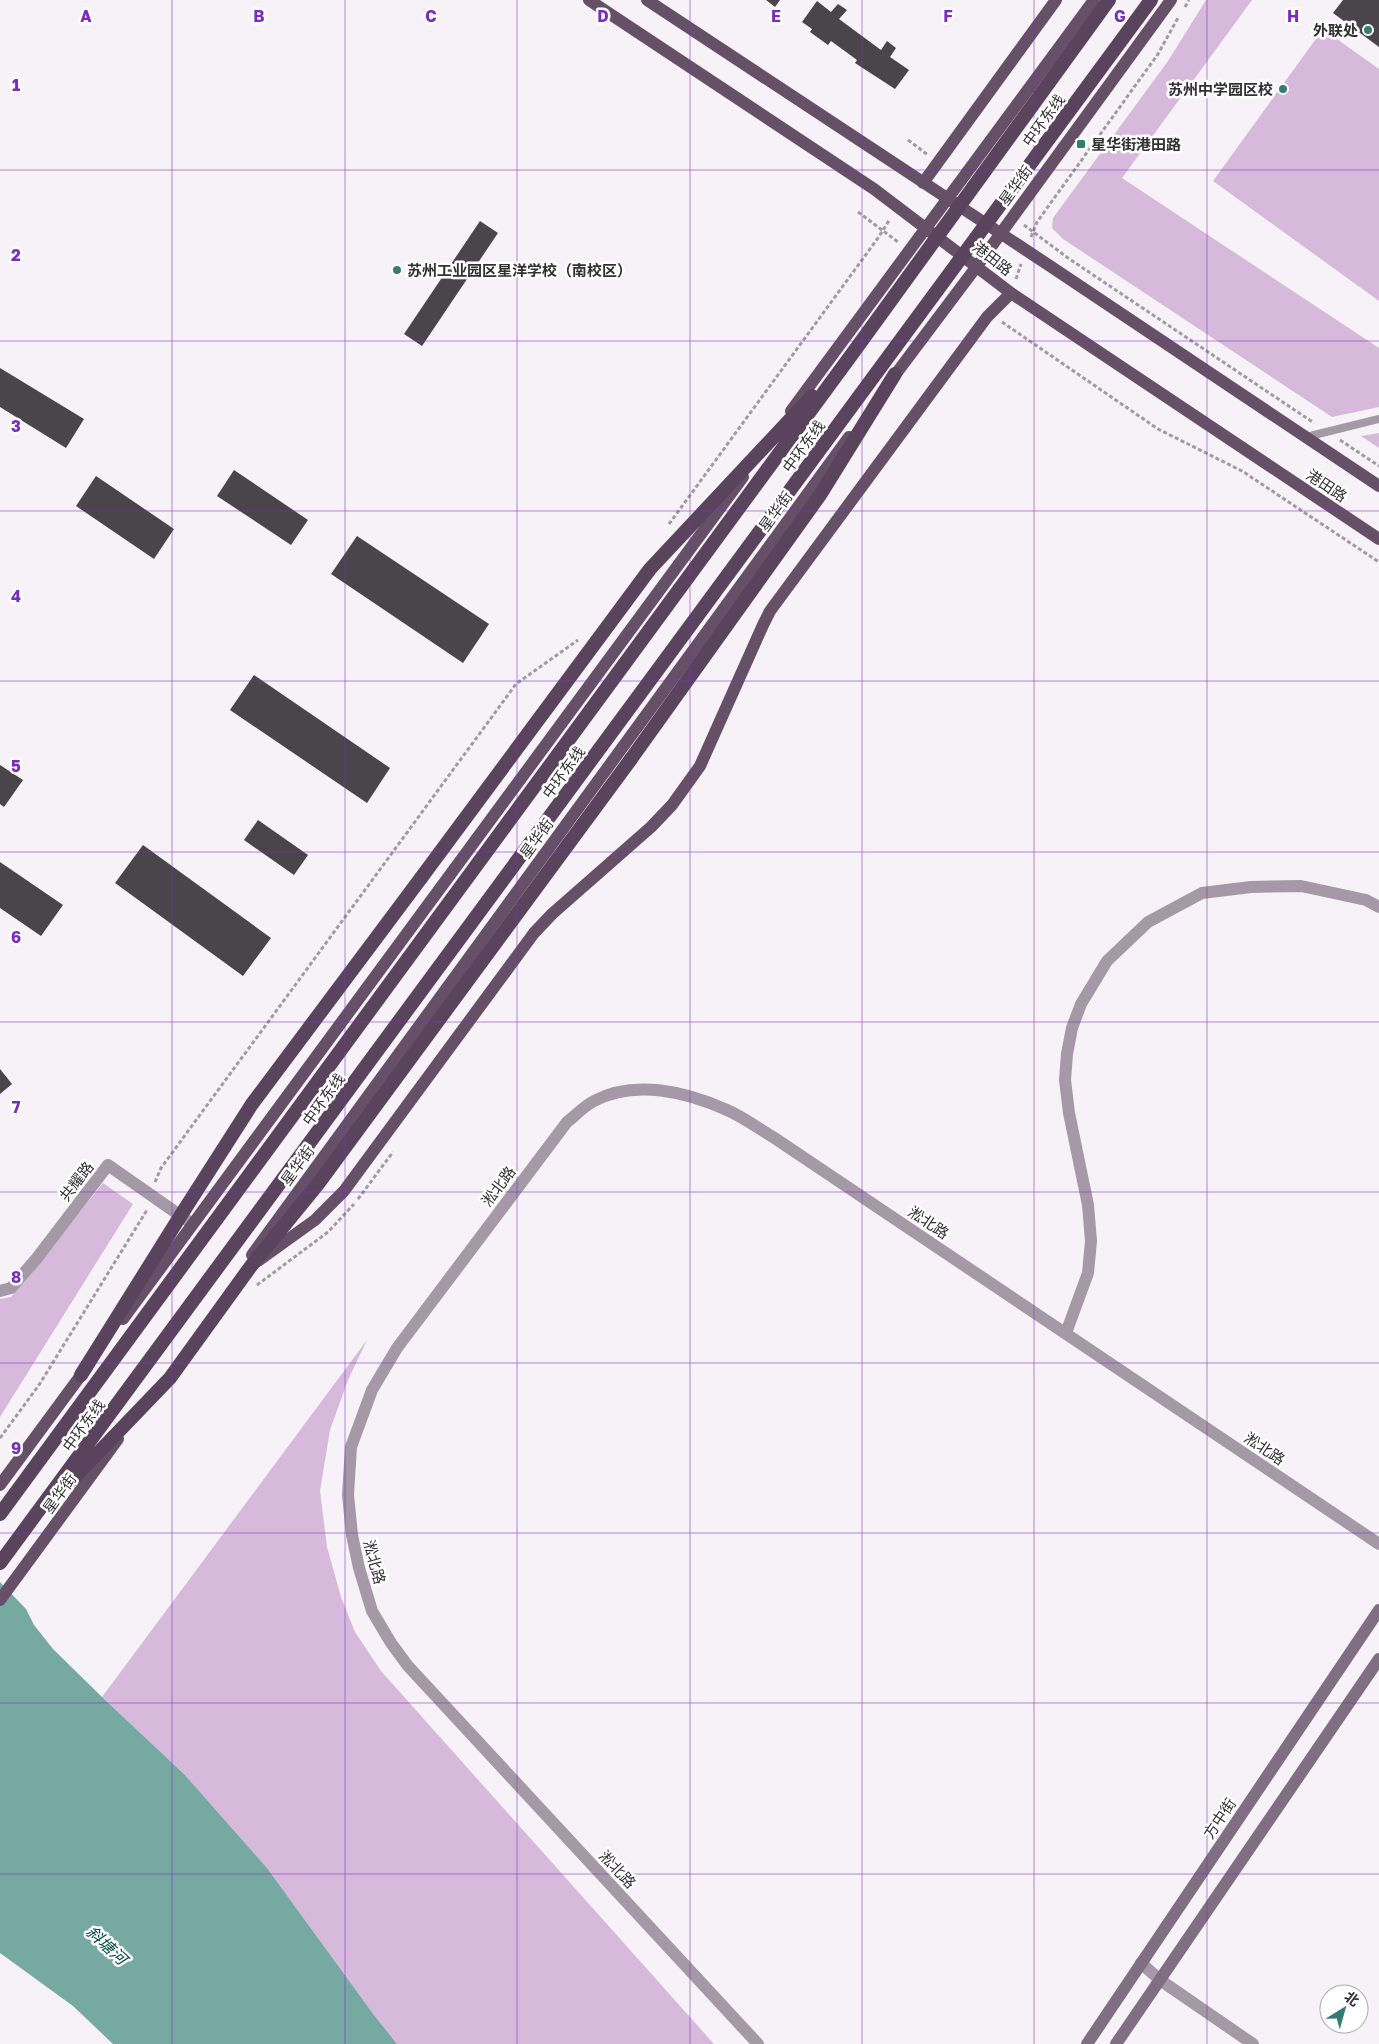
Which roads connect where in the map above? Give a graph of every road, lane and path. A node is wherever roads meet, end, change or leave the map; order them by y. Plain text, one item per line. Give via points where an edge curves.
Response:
1 (589, 0) edge
2 (647, 0) edge
3 (1056, 0) edge
4 (1094, 0) edge
5 (1109, 0) edge
6 (1151, 0) edge
7 (1171, 0) edge
8 (1188, 0) edge
9 (1184, 8) dead end
10 (1180, 15) dead end
11 (908, 140) dead end
12 (932, 146) dead end
13 (933, 158) junction
14 (918, 180) junction
15 (947, 198) junction
16 (898, 207) junction
17 (858, 212) dead end
18 (1012, 217) junction
19 (926, 228) junction
20 (883, 231) junction
21 (1033, 231) junction
22 (999, 234) junction
23 (1025, 250) junction
24 (909, 251) junction
25 (977, 266) junction
26 (1011, 293) junction
27 (996, 317) junction
28 (999, 326) dead end
29 (856, 350) junction
30 (895, 374) junction
31 (1379, 419) edge
32 (1327, 431) junction
33 (1306, 437) junction
34 (1379, 466) edge
35 (1379, 486) edge
36 (668, 526) dead end
37 (1379, 539) edge
38 (1379, 562) edge
39 (584, 636) dead end
40 (1379, 907) edge
41 (397, 1146) dead end
42 (151, 1194) junction
43 (180, 1215) junction
44 (192, 1225) junction
45 (236, 1277) junction
46 (254, 1287) dead end
47 (0, 1291) edge
48 (1066, 1333) junction
49 (81, 1375) junction
50 (0, 1438) edge
51 (0, 1485) edge
52 (0, 1514) edge
53 (35, 1518) junction
54 (1379, 1544) edge
55 (0, 1564) edge
56 (0, 1600) edge
57 (1379, 1610) edge
58 (1379, 1659) edge
59 (1142, 1963) junction
60 (1160, 1980) junction
61 (758, 2044) edge
62 (1087, 2044) edge
63 (1116, 2044) edge
64 (1253, 2044) edge

1 - 16 main road, 港田路
2 - 14 main road, 港田路
3 - 13 main road
4 - 15 main road
5 - 29 highway, 中环东线, bridge
6 - 53 highway, 中环东线, bridge
7 - 18 main road, 星华街
8 - 9 path
10 - 21 path via 1158,54 1036,222
11 - 13 path
12 - 13 path
13 - 14 main road
13 - 14 path
14 - 15 main road, 港田路
15 - 19 main road
15 - 22 main road, 港田路
16 - 19 main road, 港田路
16 - 20 path
17 - 20 path
18 - 21 path
18 - 22 main road, 星华街
19 - 24 main road
19 - 25 main road, 港田路
20 - 24 path
20 - 36 path
21 - 23 path
21 - 32 path via 1068,258
22 - 23 main road, 港田路
22 - 25 main road, 星华街
23 - 26 path
23 - 33 main road, 港田路
24 - 44 main road
25 - 26 main road, 港田路
25 - 30 main road, 星华街
26 - 27 main road
26 - 37 main road, 港田路
27 - 28 path
27 - 38 path via 1158,429 1242,471
27 - 45 main road via 770,611 700,766 672,805 534,933 330,1207
29 - 43 highway, bridge via 650,568 252,1104
29 - 52 highway, 中环东线, bridge
30 - 45 main road, 星华街
30 - 53 highway, bridge via 820,495 631,759 318,1184 252,1266 170,1378
31 - 32 lane
32 - 33 lane
32 - 34 path
33 - 35 main road, 港田路
39 - 42 path via 516,684 160,1168
40 - 48 street via 1366,900 1301,886 1252,886 1202,894 1148,922 1107,961 1081,1004 1067,1054 1065,1080 1069,1113 1088,1205 1091,1241 1088,1273
41 - 46 path via 362,1195 328,1232
42 - 43 street, 共耀路
42 - 47 street, 共耀路 via 108,1165 30,1266 11,1288
42 - 50 path via 147,1209 39,1384
43 - 44 street, 共耀路
43 - 49 highway
44 - 49 main road
45 - 56 main road, 星华街
48 - 54 street, 淞北路
48 - 61 street, 淞北路 via 729,1111 697,1098 644,1089 619,1092 593,1101 566,1122 397,1348 372,1390 351,1447 348,1495 352,1535 372,1611 408,1666
49 - 51 main road
53 - 55 highway, 中环东线, bridge
57 - 59 main road, 方中街
58 - 60 main road
59 - 60 street
59 - 62 main road, 方中街
60 - 63 main road
60 - 64 street

